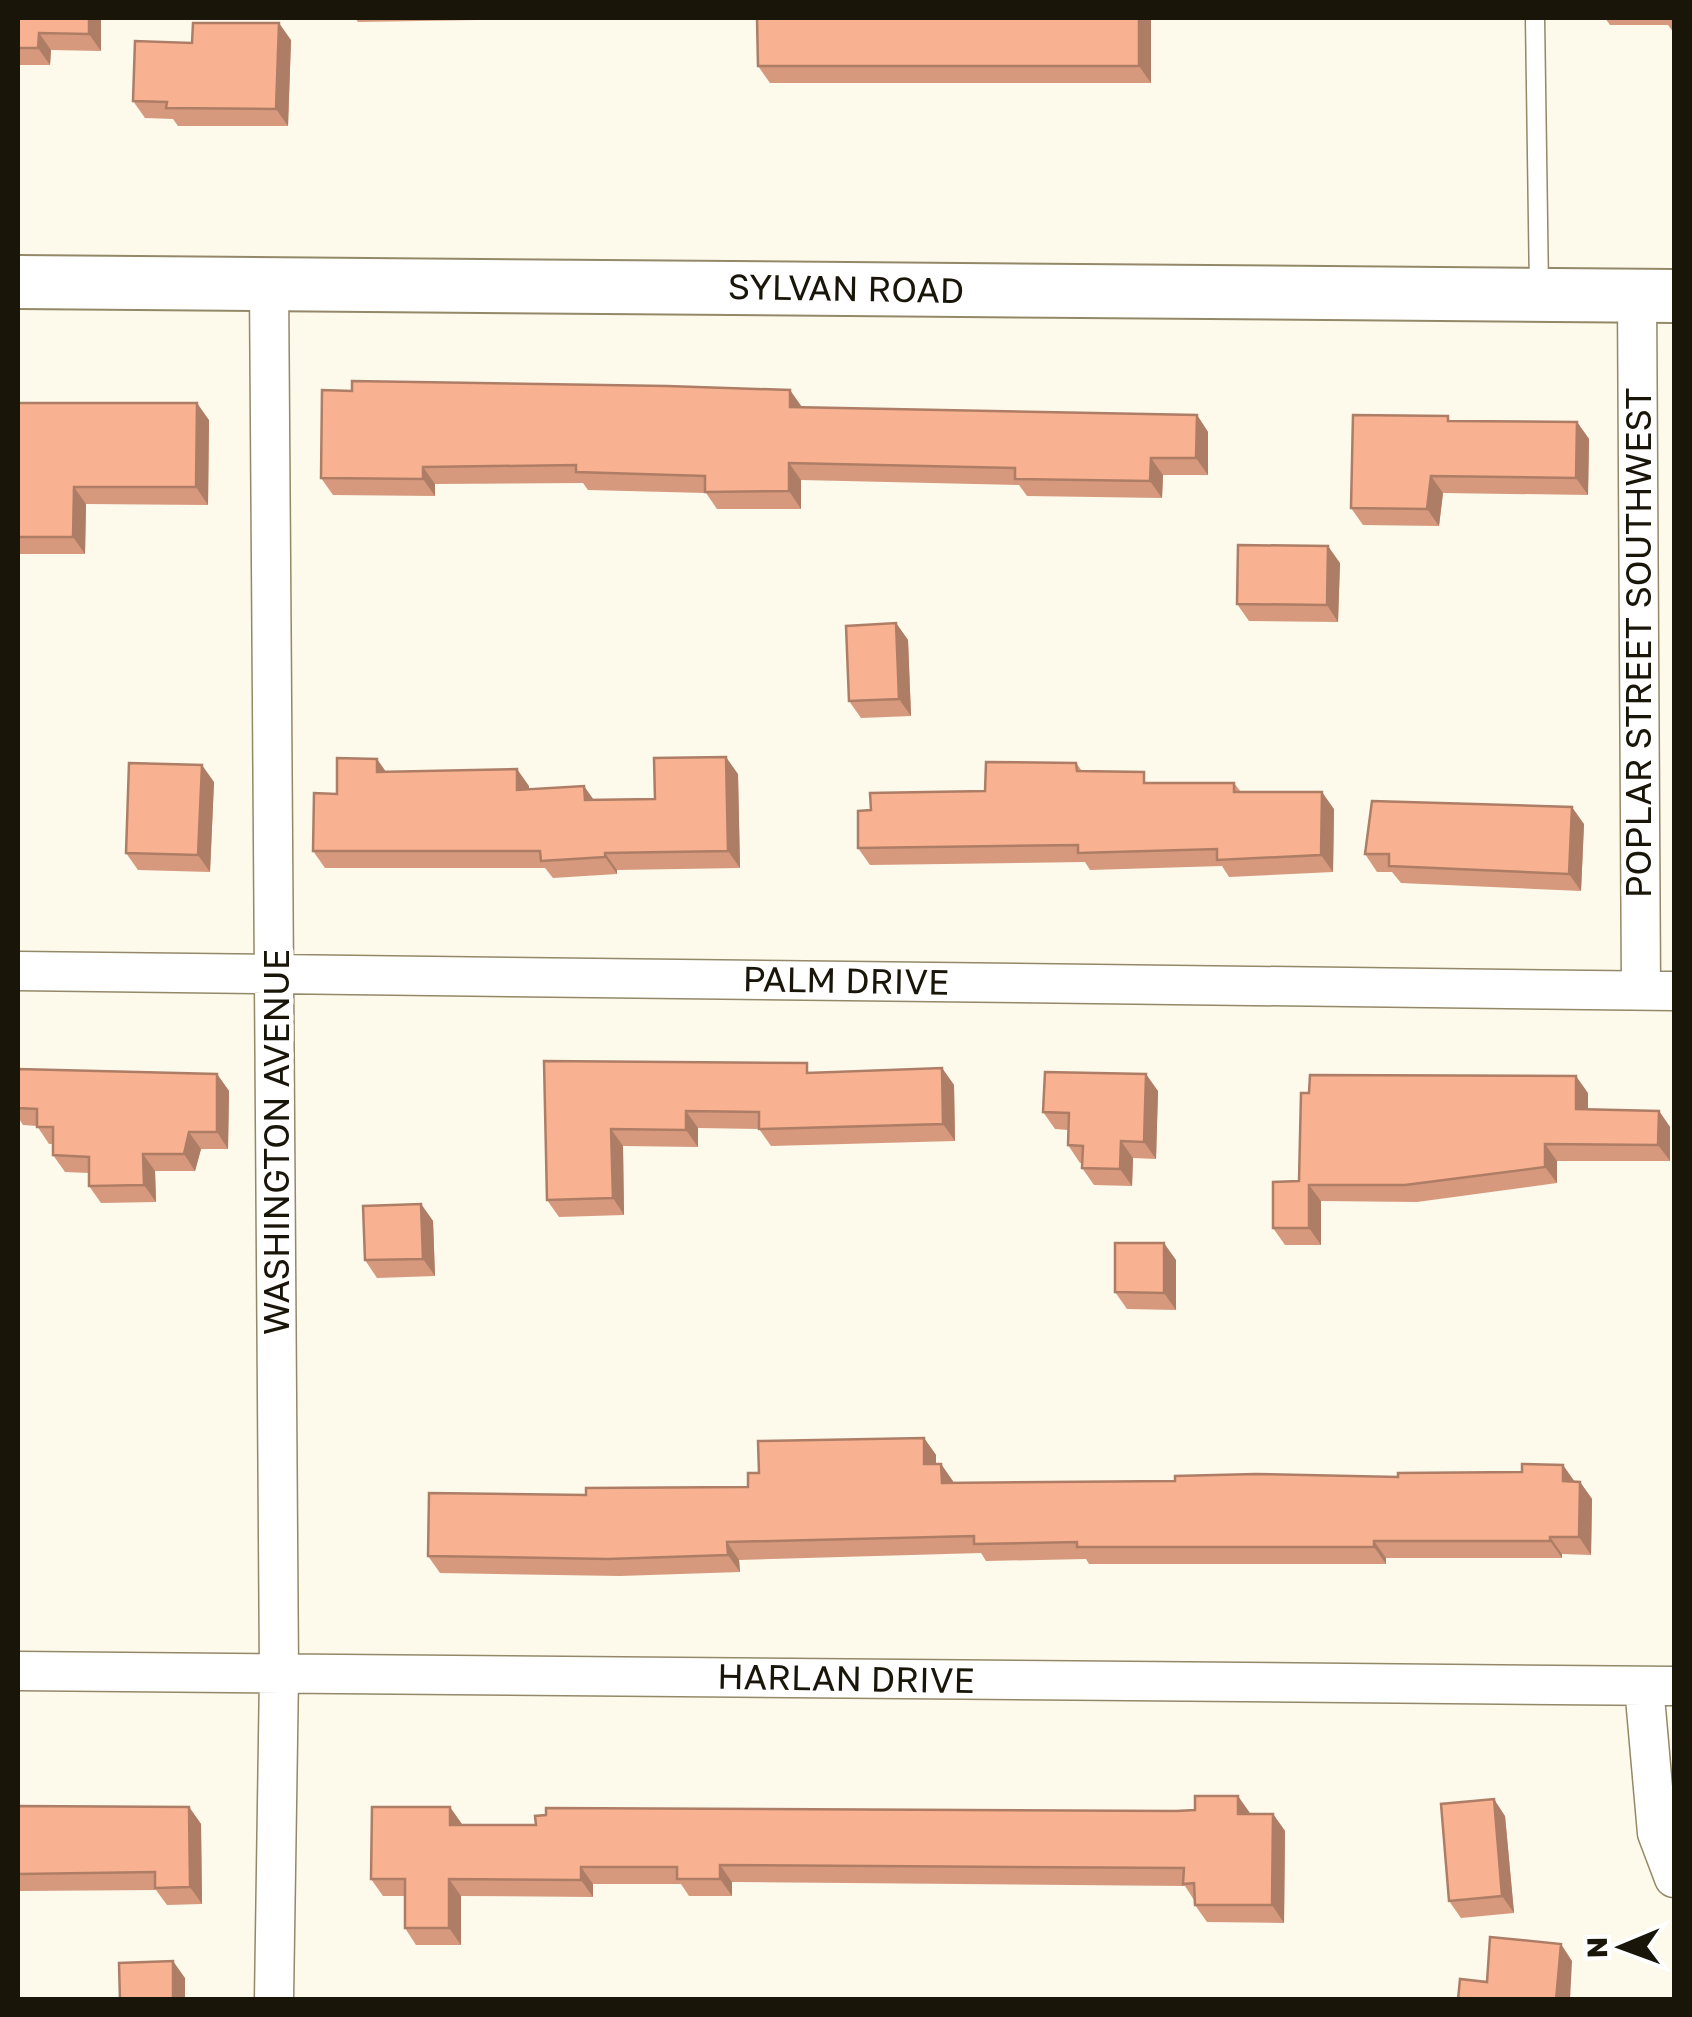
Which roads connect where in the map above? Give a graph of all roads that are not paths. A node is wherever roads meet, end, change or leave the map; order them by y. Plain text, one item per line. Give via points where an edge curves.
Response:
1 (1536, 18) edge
2 (18, 282) edge
3 (268, 284) junction
4 (1540, 295) junction
5 (1656, 296) edge
6 (18, 971) edge
7 (276, 974) junction
8 (1658, 991) edge
9 (18, 1671) edge
10 (279, 1674) junction
11 (1659, 1686) edge
12 (1674, 1878) edge
13 (274, 2000) edge

1 - 4 lane
2 - 3 main road, SYLVAN ROAD
3 - 4 main road, SYLVAN ROAD
3 - 7 street, WASHINGTON AVENUE
4 - 5 main road, SYLVAN ROAD
5 - 8 street, POPLAR STREET SOUTHWEST
6 - 7 street, PALM DRIVE
7 - 8 street, PALM DRIVE
7 - 10 street, WASHINGTON AVENUE
9 - 10 street, HARLAN DRIVE
10 - 11 street, HARLAN DRIVE
10 - 13 street, WASHINGTON AVENUE
11 - 12 street via 1657,1833

